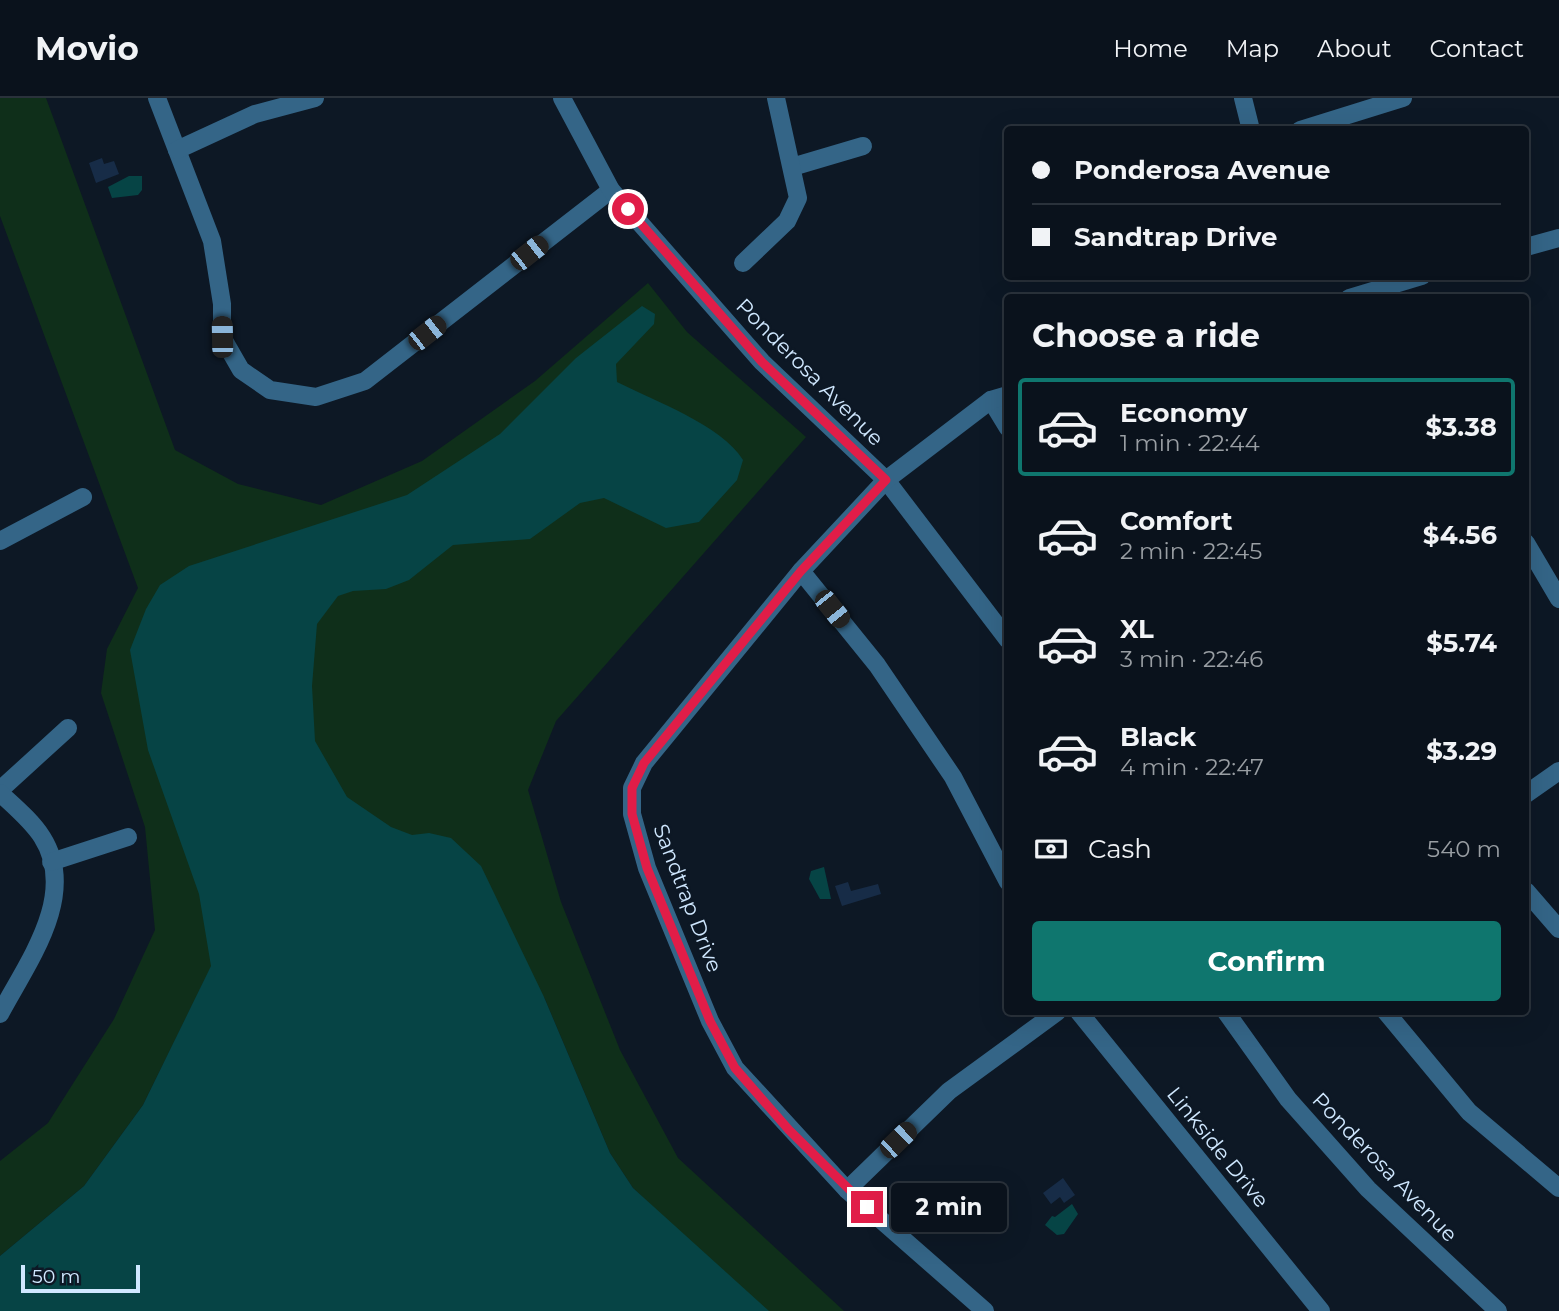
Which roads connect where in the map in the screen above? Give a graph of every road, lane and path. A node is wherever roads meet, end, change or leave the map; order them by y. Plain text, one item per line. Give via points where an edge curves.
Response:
1 (157, 98) edge
2 (315, 98) edge
3 (562, 98) edge
4 (776, 98) edge
5 (1243, 98) edge
6 (1403, 98) edge
7 (1250, 126) edge
8 (1313, 126) edge
9 (863, 146) dead end
10 (177, 149) junction
11 (792, 167) junction
12 (611, 190) junction
13 (1559, 238) edge
14 (1529, 246) edge
15 (744, 263) dead end
16 (1412, 280) edge
17 (1378, 293) edge
18 (999, 398) edge
19 (886, 480) junction
20 (83, 497) dead end
21 (0, 541) edge
22 (1529, 548) edge
23 (801, 571) junction
24 (1559, 599) edge
25 (1004, 635) edge
26 (68, 728) dead end
27 (1559, 771) edge
28 (1529, 792) edge
29 (3, 799) edge
30 (128, 836) dead end
31 (51, 862) junction
32 (1004, 874) edge
33 (1529, 894) edge
34 (1559, 929) edge
35 (0, 1014) edge
36 (1053, 1015) edge
37 (1081, 1015) edge
38 (1228, 1015) edge
39 (1389, 1015) edge
40 (1559, 1188) edge
41 (847, 1190) junction
42 (985, 1311) edge
43 (1321, 1311) edge
44 (1498, 1311) edge

1 - 10 street
2 - 10 street via 255,114
3 - 12 street, Ponderosa Avenue
4 - 11 street
5 - 7 street
6 - 8 street
9 - 11 street
10 - 12 street via 212,241 222,337 241,370 270,390 316,397 365,381
11 - 15 street via 799,192 797,205
12 - 19 street, Ponderosa Avenue via 762,362
13 - 14 street
16 - 17 street
18 - 19 street, Sandtrap Drive
19 - 23 street, Sandtrap Drive
19 - 25 street, Ponderosa Avenue
20 - 21 street
22 - 24 street
23 - 32 street via 877,665 953,777
23 - 41 street, Sandtrap Drive via 644,763 632,788 632,814 647,868 710,1021 735,1068
26 - 29 street
27 - 28 street
29 - 31 street via 42,837
30 - 31 street
31 - 35 street via 55,882 47,925
33 - 34 street
36 - 41 street via 949,1091
37 - 43 street, Linkside Drive
38 - 44 street, Ponderosa Avenue via 1288,1099 1368,1189
39 - 40 street via 1469,1111
41 - 42 street, Sandtrap Drive

